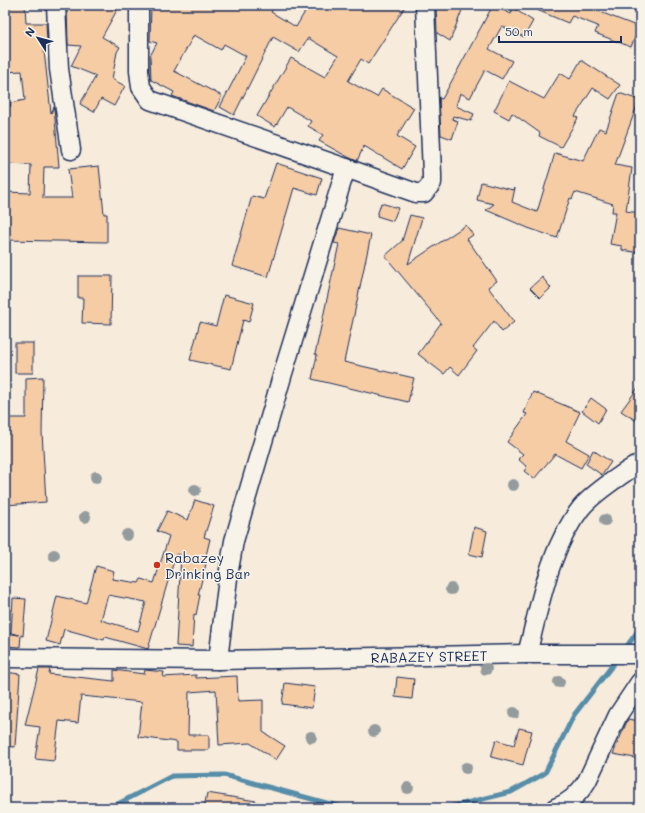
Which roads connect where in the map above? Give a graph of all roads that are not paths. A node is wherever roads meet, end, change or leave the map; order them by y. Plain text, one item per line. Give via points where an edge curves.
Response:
1 (56, 5) edge
2 (139, 5) edge
3 (426, 5) edge
4 (72, 150) dead end
5 (346, 168) junction
6 (640, 464) edge
7 (527, 654) junction
8 (640, 654) edge
9 (5, 658) edge
10 (218, 660) junction
11 (640, 682) edge
12 (555, 808) edge

1 - 4 street via 59,69
2 - 5 street via 141,87 150,100
3 - 5 street via 432,174 429,189 424,193 416,193
5 - 10 street via 234,541 228,570
6 - 7 street via 608,485 582,507 566,532 543,591
7 - 8 street, RABAZEY STREET
7 - 10 street, RABAZEY STREET
9 - 10 street, RABAZEY STREET
11 - 12 street via 618,715 581,790 572,800

